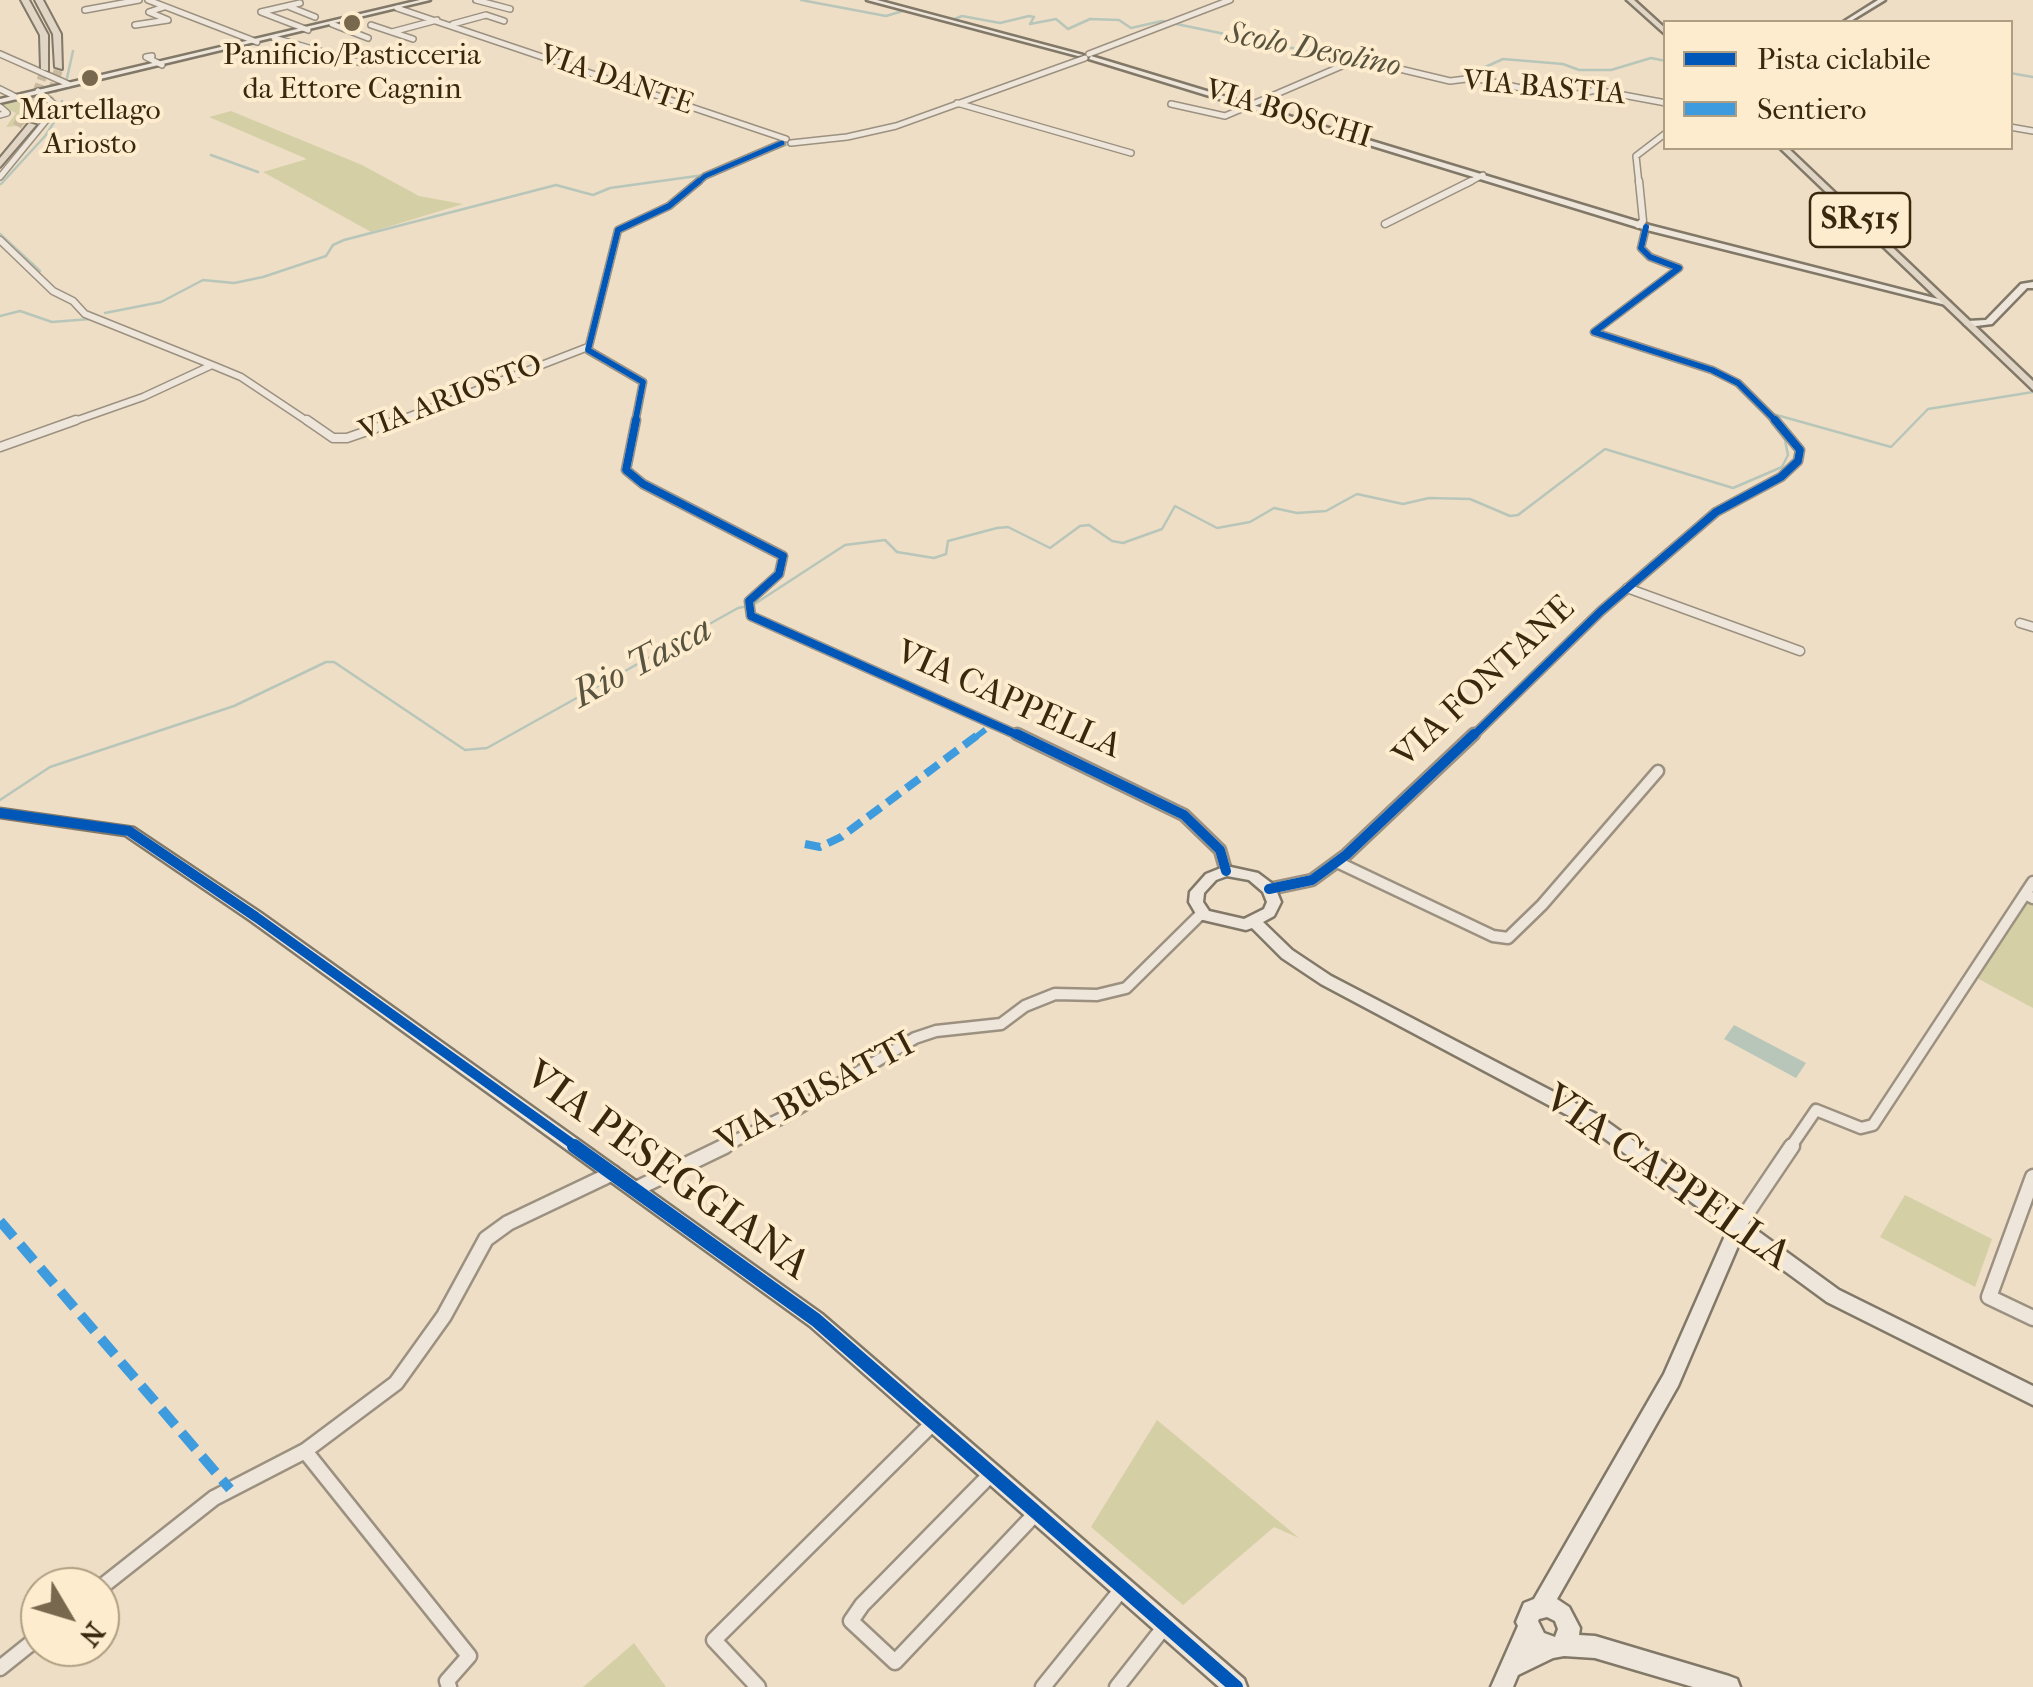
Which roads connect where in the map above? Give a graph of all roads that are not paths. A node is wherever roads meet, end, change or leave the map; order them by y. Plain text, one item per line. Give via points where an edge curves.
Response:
1 (25, 0) edge
2 (39, 0) edge
3 (139, 0) edge
4 (148, 0) edge
5 (427, 0) edge
6 (476, 0) edge
7 (870, 0) edge
8 (1230, 0) edge
9 (1630, 0) edge
10 (1882, 0) edge
11 (297, 2) edge
12 (256, 3) dead end
13 (117, 4) junction
14 (165, 7) junction
15 (397, 8) junction
16 (510, 9) dead end
17 (84, 10) dead end
18 (108, 12) dead end
19 (277, 14) junction
20 (307, 14) junction
21 (315, 17) dead end
22 (438, 20) junction
23 (954, 20) joint
24 (1849, 20) edge
25 (504, 21) dead end
26 (135, 24) dead end
27 (332, 24) junction
28 (452, 24) junction
29 (371, 25) dead end
30 (308, 30) junction
31 (1663, 30) edge
32 (392, 32) junction
33 (274, 38) junction
34 (368, 38) dead end
35 (413, 39) dead end
36 (257, 42) junction
37 (319, 48) junction
38 (306, 51) dead end
39 (0, 54) edge
40 (152, 56) dead end
41 (1086, 56) junction
42 (162, 64) junction
43 (345, 66) dead end
44 (59, 67) tunnel mouth
45 (44, 68) tunnel mouth
46 (68, 84) junction
47 (0, 89) edge
48 (38, 92) junction
49 (16, 97) junction
50 (956, 102) junction
51 (1663, 102) edge
52 (1171, 104) dead end
53 (1254, 105) junction
54 (0, 107) edge
55 (32, 125) tunnel mouth
56 (16, 126) tunnel mouth
57 (1663, 139) edge
58 (787, 140) junction
59 (0, 146) edge
60 (1786, 150) edge
61 (1131, 152) dead end
62 (0, 164) edge
63 (1483, 175) junction
64 (0, 178) edge
65 (1385, 224) dead end
66 (1642, 226) junction
67 (0, 240) edge
68 (2033, 285) edge
69 (1925, 297) junction
70 (1955, 312) junction
71 (1968, 324) junction
72 (588, 347) junction
73 (212, 365) junction
74 (2033, 388) edge
75 (0, 447) edge
76 (1627, 588) junction
77 (2020, 623) dead end
78 (2033, 626) edge
79 (1800, 651) dead end
80 (1658, 770) dead end
81 (0, 813) edge
82 (1337, 862) junction
83 (1226, 871) junction
84 (2033, 882) edge
85 (1269, 888) junction
86 (2029, 896) edge
87 (1202, 913) junction
88 (1254, 922) junction
89 (613, 1173) junction
90 (2033, 1177) edge
91 (636, 1189) junction
92 (1738, 1226) junction
93 (2033, 1318) edge
94 (2033, 1396) edge
95 (933, 1423) junction
96 (305, 1451) junction
97 (992, 1474) junction
98 (1036, 1513) junction
99 (120, 1572) edge
100 (1123, 1588) junction
101 (1166, 1626) junction
102 (1557, 1628) junction
103 (20, 1652) edge
104 (1514, 1666) junction
105 (0, 1668) edge
106 (449, 1687) edge
107 (758, 1687) edge
108 (1043, 1687) edge
109 (1118, 1687) edge
110 (1236, 1687) edge
111 (1502, 1687) edge
112 (1729, 1687) edge

1 - 45 highway via 44,35
2 - 44 highway via 58,34
3 - 13 street
4 - 14 street
5 - 15 street
6 - 16 street
7 - 23 street, VIA BOSCHI
8 - 41 street
9 - 31 main road
10 - 24 street
11 - 19 street
12 - 19 street
13 - 17 street
13 - 18 street via 125,8
14 - 26 street via 149,12 166,21
14 - 36 street
15 - 22 street, VIA DANTE
15 - 27 street
19 - 20 street
19 - 20 street via 293,8
19 - 30 street
20 - 21 street
22 - 28 street, VIA DANTE
22 - 32 street
23 - 41 street, VIA BOSCHI
25 - 28 street, VIA DANTE via 486,15
27 - 30 street
27 - 34 street
28 - 58 street, VIA DANTE
29 - 32 street
30 - 33 street
32 - 35 street
33 - 36 street
33 - 37 street
36 - 42 street
37 - 38 street
37 - 43 street via 362,63
39 - 46 street
40 - 42 street via 146,58
41 - 50 street
41 - 53 street, VIA BOSCHI
42 - 46 street
46 - 48 street
47 - 49 street
48 - 49 street
48 - 64 street via 54,104 49,118
49 - 54 street
50 - 58 street via 876,132
50 - 61 street
51 - 53 street, VIA BASTIA via 1596,90 1562,97 1474,78 1450,82 1358,59
52 - 53 street, VIA BASTIA via 1220,116
53 - 63 street, VIA BOSCHI
55 - 62 highway
56 - 59 highway
57 - 66 street via 1636,156
58 - 72 street via 706,176 677,200 618,230
60 - 69 main road, SR515
63 - 65 street
63 - 66 street, VIA BOSCHI
66 - 69 street, VIA BOSCHI
66 - 76 street, VIA FONTANE via 1641,248 1679,268 1594,332 1722,374 1772,413 1798,444 1798,461 1781,478 1733,500
67 - 73 street, VIA ARIOSTO via 85,314
68 - 71 street via 1988,322
69 - 70 street, VIA BOSCHI
69 - 70 main road, SR515
70 - 71 main road, SR515
71 - 74 main road, SR515
72 - 73 street, VIA ARIOSTO via 347,438 333,438
72 - 83 street, VIA CAPPELLA via 643,382 626,470 631,477 782,556 779,574 748,606 754,618 1184,814 1220,850
73 - 75 street
76 - 79 street
76 - 82 street, VIA FONTANE
77 - 78 street
80 - 82 street via 1508,938
81 - 89 street, VIA PESEGGIANA via 141,836
82 - 85 street, VIA FONTANE via 1312,880
83 - 85 street
83 - 87 street via 1198,892
84 - 86 street
85 - 88 street via 1274,902
86 - 92 street via 1884,1113 1861,1128 1816,1110
87 - 88 street via 1236,925
87 - 91 street, VIA BUSATTI via 1126,988 1054,994 1001,1024 915,1038 784,1117
88 - 92 street, VIA CAPPELLA via 1326,980 1592,1120
89 - 91 street, VIA PESEGGIANA
89 - 96 street via 486,1238 444,1316 396,1382
90 - 93 street via 1989,1297
91 - 95 street, VIA PESEGGIANA via 816,1320
92 - 94 street, VIA CAPPELLA via 1833,1296
92 - 102 street via 1671,1380 1559,1580
95 - 97 street, VIA PESEGGIANA
95 - 107 street via 714,1640
96 - 99 street via 214,1498
96 - 106 street via 469,1656
97 - 98 street, VIA PESEGGIANA
97 - 98 street via 851,1621 895,1662
98 - 100 street, VIA PESEGGIANA
100 - 101 street, VIA PESEGGIANA
100 - 108 street
101 - 109 street
101 - 110 street, VIA PESEGGIANA
102 - 104 street
102 - 104 street via 1537,1642 1528,1630
102 - 112 street via 1595,1647
103 - 105 street
104 - 111 street

